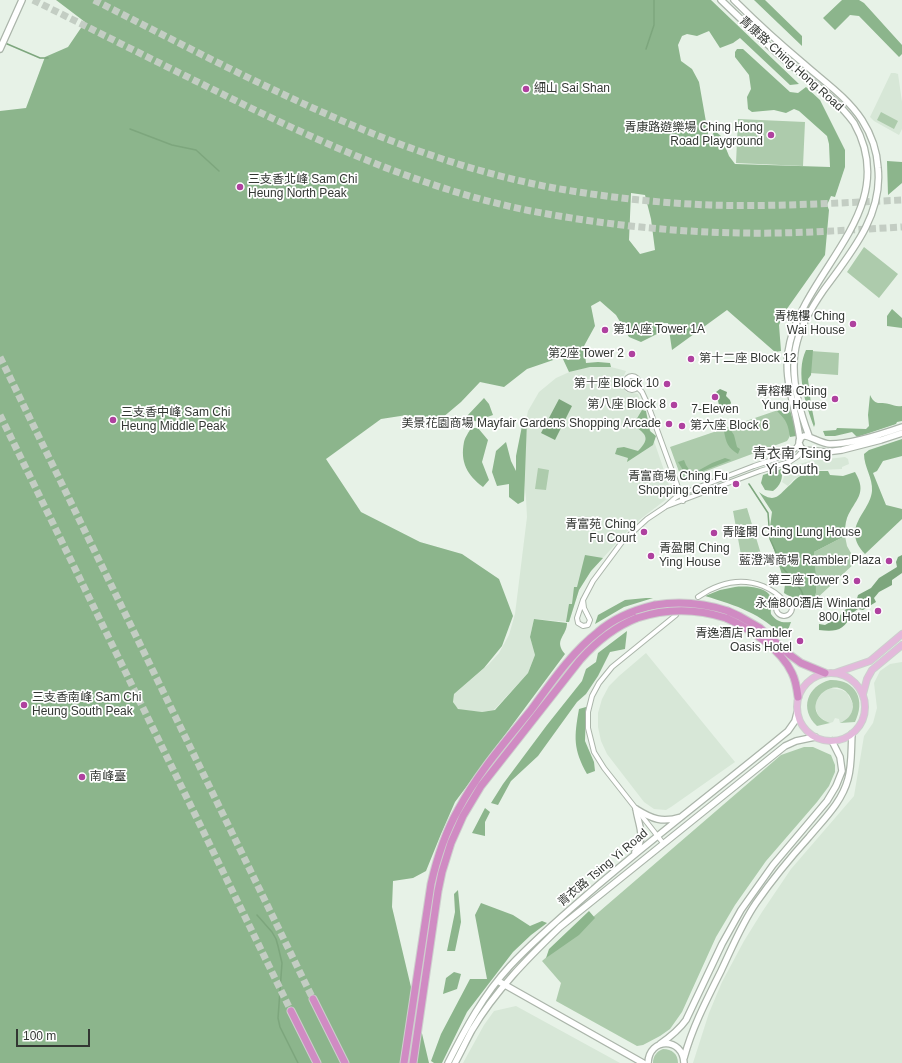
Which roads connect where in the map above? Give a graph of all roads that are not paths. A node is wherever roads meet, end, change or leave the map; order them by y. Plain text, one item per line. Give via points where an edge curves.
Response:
1 (22, 0) edge
2 (721, 0) edge
3 (734, 0) edge
4 (0, 49) edge
5 (637, 387) dead end
6 (902, 427) edge
7 (902, 433) edge
8 (810, 438) junction
9 (799, 442) junction
10 (806, 450) junction
11 (681, 494) junction
12 (683, 501) junction
13 (665, 507) junction
14 (698, 597) dead end
15 (583, 600) junction
16 (783, 600) junction
17 (727, 614) junction
18 (676, 615) dead end
19 (902, 634) edge
20 (902, 645) edge
21 (825, 673) junction
22 (835, 673) junction
23 (863, 694) junction
24 (798, 697) junction
25 (798, 712) junction
26 (852, 734) junction
27 (815, 737) junction
28 (832, 741) junction
29 (636, 809) junction
30 (684, 815) junction
31 (658, 836) junction
32 (663, 843) junction
33 (632, 856) junction
34 (498, 981) junction
35 (505, 986) junction
36 (313, 999) tunnel mouth
37 (291, 1011) tunnel mouth
38 (660, 1044) junction
39 (648, 1056) junction
40 (684, 1060) edge
41 (641, 1061) edge
42 (317, 1063) edge
43 (345, 1063) edge
44 (404, 1063) edge
45 (413, 1063) edge
46 (448, 1063) edge
47 (455, 1063) edge
48 (648, 1063) edge

1 - 4 main road
2 - 9 main road, 青康路 Ching Hong Road via 764,42 846,112 860,133 871,165 869,198 860,222 808,301 797,321 790,342 787,362 788,384
3 - 8 main road, 青康路 Ching Hong Road via 847,103 862,120 877,156 878,191 870,219 853,249 811,310 797,342 794,375 802,415
5 - 11 street via 648,405
6 - 8 main road via 832,444
7 - 10 main road via 842,450
8 - 9 main road via 803,437
8 - 10 main road via 813,447
9 - 10 main road, 青康路 Ching Hong Road
9 - 11 street via 787,455
10 - 12 street via 789,462
11 - 12 street
11 - 13 street
12 - 13 street
13 - 15 street via 647,519 622,542
14 - 16 street via 716,586 747,582 762,586
15 - 15 street via 590,620 588,625 583,626 577,620
16 - 16 street via 792,606 792,612 786,616 781,616 776,609 777,604
17 - 21 highway via 740,616 760,628 801,663
17 - 24 highway via 784,660 792,673
17 - 44 highway, bridge via 715,607 690,602 667,603 635,610 615,620 590,638 574,655 476,780 457,810 444,839 435,869
17 - 45 highway, bridge via 678,610 656,612 637,618 609,633 571,670 468,806 451,843 442,872
18 - 29 street via 612,667 592,696 588,712 588,728 594,752
19 - 22 main road via 870,661
20 - 23 main road via 872,670
21 - 22 main road
21 - 24 main road via 809,681
22 - 23 main road via 856,683
23 - 26 main road via 864,716
24 - 25 main road, 青衣路 Tsing Yi Road
25 - 27 main road, 青衣路 Tsing Yi Road via 804,728
25 - 30 main road, 青衣路 Tsing Yi Road via 788,731
26 - 28 main road
26 - 40 main road via 850,770 843,794 750,912 690,1037
27 - 28 main road, 青衣路 Tsing Yi Road
27 - 32 main road, 青衣路 Tsing Yi Road via 785,746
28 - 38 main road via 840,757 842,771 836,786 827,801 773,865 745,904 722,944 686,1020
29 - 30 main road via 663,820
29 - 31 street
29 - 33 main road via 642,836
30 - 31 main road, 青衣路 Tsing Yi Road
31 - 32 street
31 - 33 main road, 青衣路 Tsing Yi Road
32 - 35 main road, 青衣路 Tsing Yi Road via 560,927
33 - 34 main road, 青衣路 Tsing Yi Road via 551,925
34 - 35 main road
34 - 46 main road, 青衣路 Tsing Yi Road via 470,1022
35 - 41 main road
35 - 47 main road, 青衣路 Tsing Yi Road via 473,1030
36 - 43 highway
37 - 42 highway
38 - 39 main road
38 - 40 main road via 672,1044 681,1052
39 - 41 main road
39 - 48 main road

